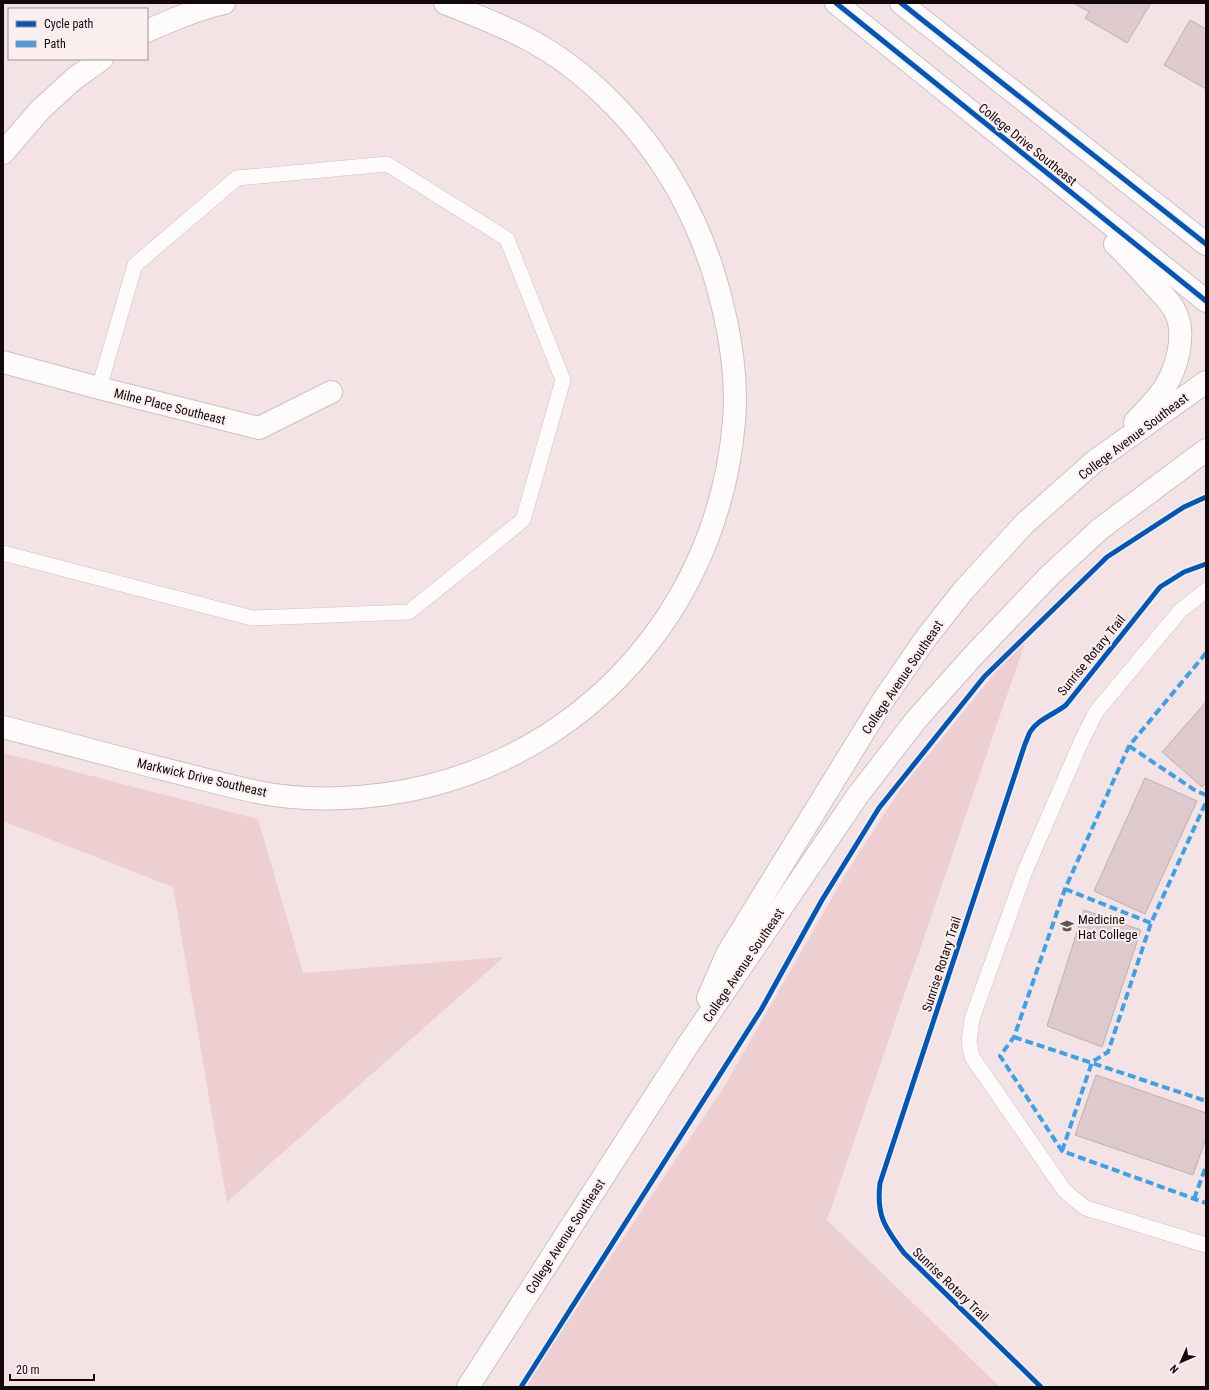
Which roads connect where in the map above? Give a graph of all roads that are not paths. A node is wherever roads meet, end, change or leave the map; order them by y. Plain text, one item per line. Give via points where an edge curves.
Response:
1 (445, 3) edge
2 (836, 3) edge
3 (901, 3) edge
4 (214, 4) edge
5 (148, 31) edge
6 (101, 60) edge
7 (1012, 145) junction
8 (3, 153) edge
9 (1186, 228) junction
10 (1206, 235) edge
11 (1206, 244) edge
12 (1206, 301) edge
13 (3, 362) edge
14 (1206, 382) edge
15 (99, 388) junction
16 (331, 392) dead end
17 (1206, 450) edge
18 (1095, 461) junction
19 (1206, 469) edge
20 (1163, 481) junction
21 (3, 553) edge
22 (1206, 590) edge
23 (3, 727) edge
24 (688, 1045) junction
25 (1206, 1245) edge
26 (468, 1387) edge

1 - 23 street, Markwick Drive Southeast via 523,36 557,57 616,108 667,172 687,206 708,253 725,315 732,354 735,386 734,420 718,512 696,566 668,617 627,670 584,710 557,728 504,759 467,774 428,786 392,793 311,798 261,793
2 - 7 street, College Drive Southeast
3 - 9 street
4 - 5 street
6 - 8 street via 75,78 40,110
7 - 12 street, College Drive Southeast
7 - 18 street via 1133,261 1176,313 1180,332 1179,347 1174,368 1165,388 1143,414
9 - 10 street
9 - 11 street
13 - 15 street, Milne Place Southeast
14 - 18 street, College Avenue Southeast
15 - 16 street, Milne Place Southeast via 259,428
15 - 21 lane via 135,265 237,178 388,164 507,239 563,380 523,520 409,612 252,618
17 - 20 street, College Avenue Southeast
18 - 24 street, College Avenue Southeast via 1025,523 963,591 926,638 884,700 727,954
19 - 20 street
20 - 24 street, College Avenue Southeast via 1100,529 1049,576 916,720 858,795
22 - 25 lane via 1180,611 1096,712 1025,872 972,1019 969,1042 972,1057 1064,1190 1074,1199 1086,1208
24 - 26 street, College Avenue Southeast

